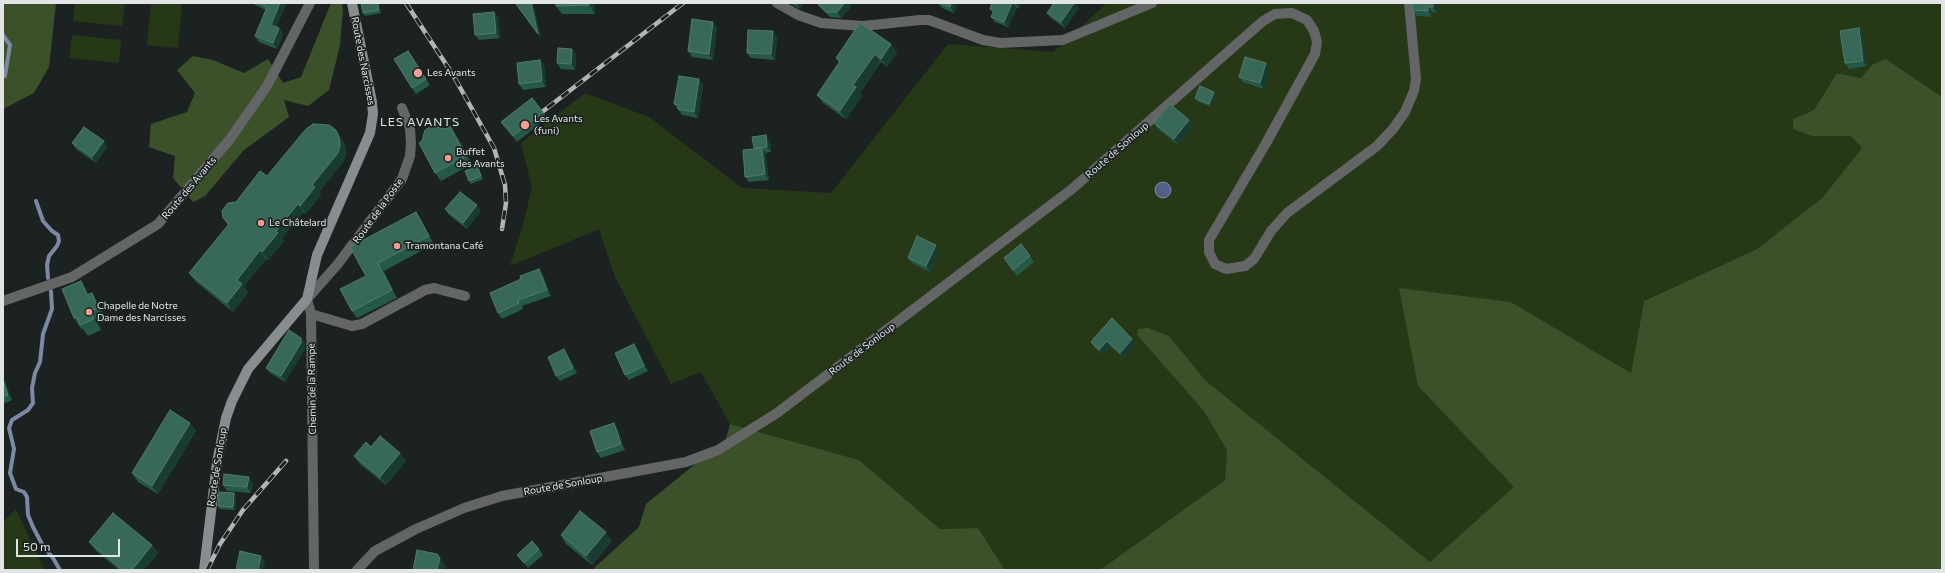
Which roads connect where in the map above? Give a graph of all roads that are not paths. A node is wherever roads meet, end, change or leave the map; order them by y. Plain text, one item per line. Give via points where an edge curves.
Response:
1 (310, 3) edge
2 (352, 3) edge
3 (777, 3) edge
4 (1152, 3) edge
5 (1275, 3) edge
6 (1409, 3) edge
7 (1278, 13) junction
8 (402, 108) dead end
9 (465, 296) dead end
10 (308, 300) junction
11 (3, 301) edge
12 (310, 314) junction
13 (204, 570) edge
14 (314, 570) edge
15 (357, 570) edge

1 - 11 street, Route des Avants via 267,86 230,139 158,224 72,277
2 - 10 street, Route des Narcisses via 371,93 372,118 366,145 317,255
3 - 4 street via 798,15 821,23 863,26 929,20 982,40 1000,43 1063,40
5 - 7 street
6 - 7 street via 1416,79 1411,100 1400,120 1376,146 1284,216 1250,263 1239,268 1223,268 1215,264 1210,256 1208,246 1211,234 1265,145 1316,49 1314,31 1307,20 1292,13
7 - 15 street, Route de Sonloup via 1263,21 1072,189 765,422 718,450 686,462 502,496 464,508 375,551
8 - 10 street, Route de la Poste via 410,128 411,143 410,156 402,179
9 - 12 street via 434,288 425,290 362,324 352,326
10 - 12 street, Chemin de la Rampe
10 - 13 street, Route de Sonloup via 248,369 232,401 222,435
12 - 14 street, Chemin de la Rampe

